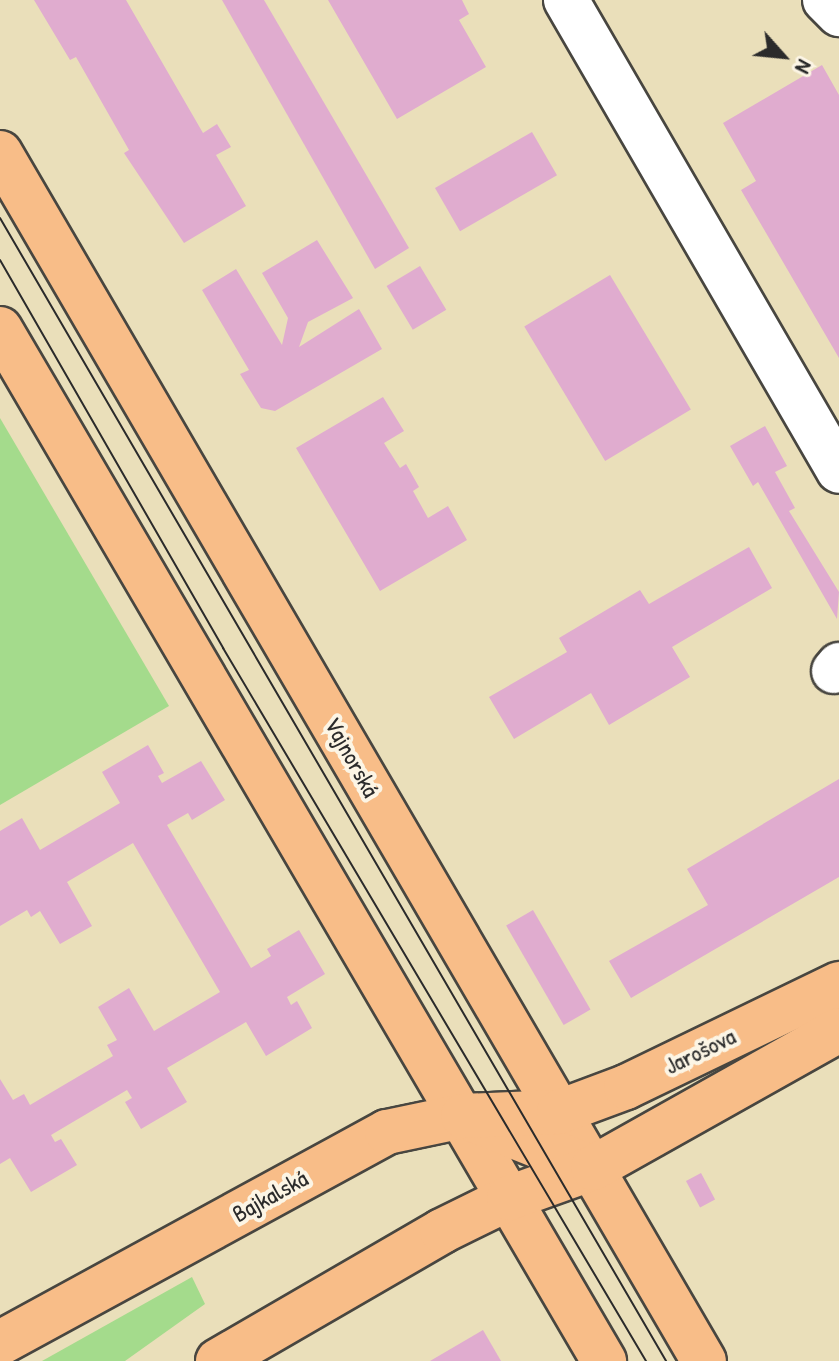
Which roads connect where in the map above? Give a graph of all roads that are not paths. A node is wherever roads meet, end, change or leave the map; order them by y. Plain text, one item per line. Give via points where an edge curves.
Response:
1 (566, 0) edge
2 (825, 0) edge
3 (839, 14) edge
4 (0, 153) edge
5 (0, 329) edge
6 (839, 471) edge
7 (839, 984) edge
8 (839, 1030) edge
9 (463, 1116) junction
10 (549, 1129) junction
11 (593, 1168) junction
12 (509, 1198) junction
13 (0, 1343) edge
14 (218, 1361) edge
15 (604, 1361) edge
16 (704, 1361) edge

1 - 6 lane
2 - 3 lane
4 - 10 main road, Vajnorská
5 - 9 main road
7 - 10 main road, Jarošova
8 - 11 main road, Jarošova
9 - 10 main road, Bajkalská
9 - 12 main road
9 - 13 main road, Bajkalská via 387,1132
10 - 11 main road, Vajnorská
10 - 12 main road
11 - 12 main road
11 - 16 main road, Vajnorská
12 - 14 main road
12 - 15 main road

